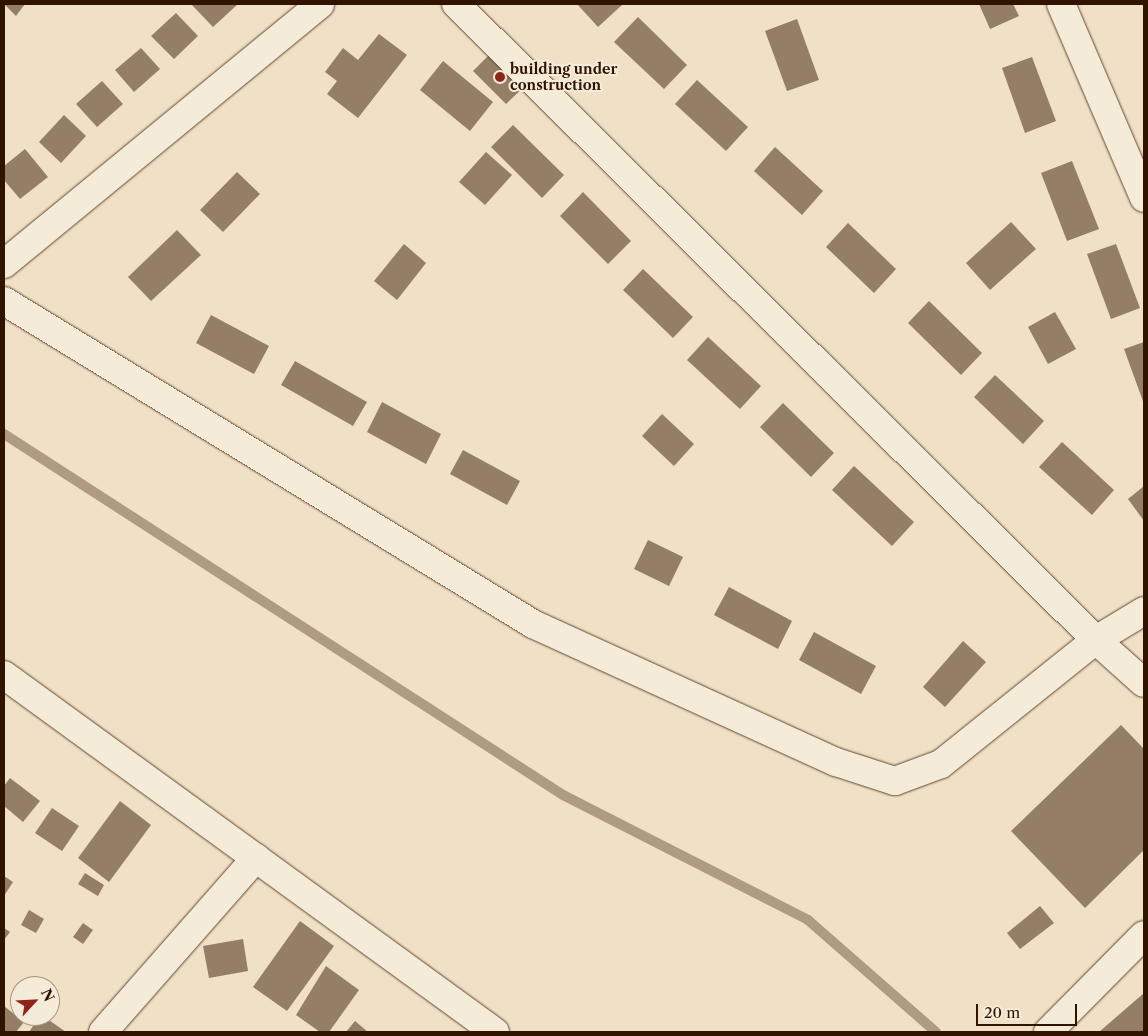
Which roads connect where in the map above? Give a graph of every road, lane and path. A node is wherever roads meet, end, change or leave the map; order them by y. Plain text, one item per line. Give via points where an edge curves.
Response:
1 (320, 4) edge
2 (456, 4) edge
3 (1061, 4) edge
4 (1144, 198) edge
5 (4, 264) edge
6 (4, 301) edge
7 (1144, 611) edge
8 (1096, 640) junction
9 (4, 675) edge
10 (1144, 683) edge
11 (256, 858) junction
12 (1124, 956) dead end
13 (1051, 1030) edge
14 (103, 1032) edge
15 (495, 1032) edge

1 - 5 street
2 - 8 street
3 - 4 street
6 - 8 street via 533,624 836,762 895,781 941,764
7 - 8 street
8 - 10 street
9 - 11 street
11 - 14 street
11 - 15 street
12 - 13 street

